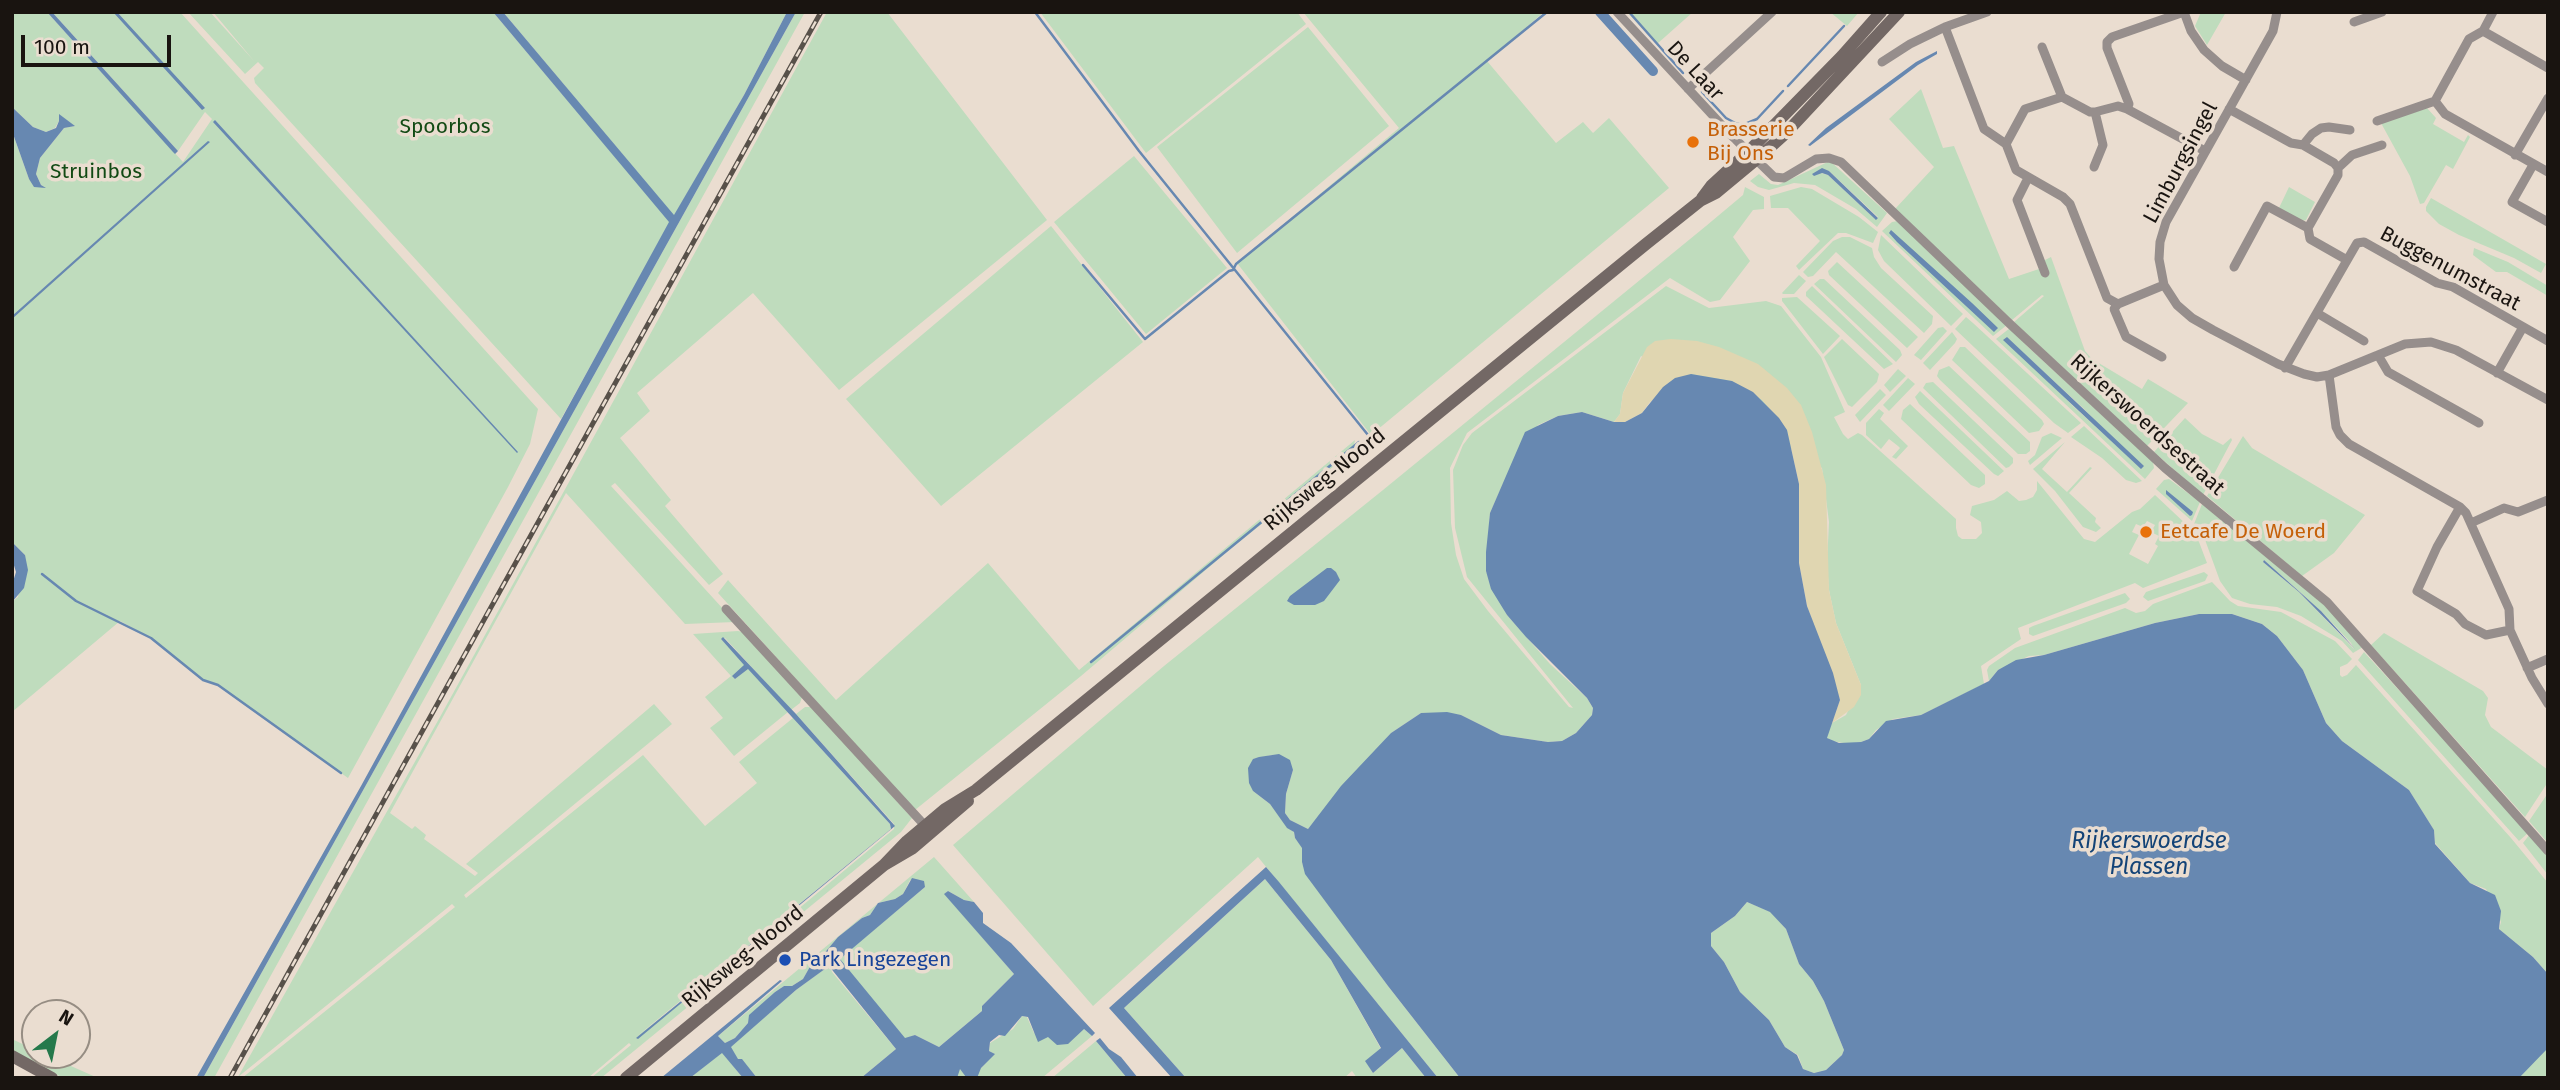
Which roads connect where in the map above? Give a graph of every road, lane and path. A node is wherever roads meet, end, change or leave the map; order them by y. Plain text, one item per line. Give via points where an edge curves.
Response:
1 (1617, 12) edge
2 (1772, 12) edge
3 (1881, 12) edge
4 (1899, 12) edge
5 (1987, 12) edge
6 (2277, 12) edge
7 (2382, 12) edge
8 (2493, 12) edge
9 (2354, 22) dead end
10 (1945, 27) junction
11 (2483, 31) junction
12 (2042, 47) dead end
13 (1882, 62) dead end
14 (2548, 68) edge
15 (2246, 80) junction
16 (1688, 89) junction
17 (2062, 97) junction
18 (2548, 98) edge
19 (2435, 101) junction
20 (2127, 109) junction
21 (2229, 109) junction
22 (2095, 112) junction
23 (2377, 121) dead end
24 (2350, 130) dead end
25 (2006, 144) junction
26 (2303, 145) junction
27 (2382, 145) dead end
28 (2204, 151) junction
29 (1753, 155) junction
30 (2515, 155) junction
31 (2533, 165) junction
32 (2094, 167) dead end
33 (2338, 168) junction
34 (2548, 172) edge
35 (2028, 178) junction
36 (2548, 222) edge
37 (2308, 228) junction
38 (2347, 260) junction
39 (2234, 267) dead end
40 (2045, 273) dead end
41 (2164, 285) junction
42 (2118, 304) junction
43 (2317, 313) junction
44 (2523, 327) junction
45 (2364, 341) dead end
46 (2548, 341) edge
47 (2378, 355) junction
48 (2162, 357) dead end
49 (2285, 368) junction
50 (2497, 373) junction
51 (2329, 374) junction
52 (2548, 400) edge
53 (2479, 423) dead end
54 (2548, 500) edge
55 (2460, 507) junction
56 (2471, 523) junction
57 (726, 609) dead end
58 (2510, 630) junction
59 (2548, 659) edge
60 (2527, 668) junction
61 (2548, 704) edge
62 (928, 829) junction
63 (2548, 850) edge
64 (12, 1056) edge
65 (52, 1078) edge
66 (625, 1078) edge

1 - 16 street, De Laar
2 - 16 street
3 - 29 main road
4 - 29 main road via 1786,134
5 - 10 street
6 - 15 street, Limburgsingel via 2273,30
7 - 9 street
8 - 11 street
10 - 13 street
10 - 25 street via 1984,130
11 - 14 street
11 - 19 street via 2469,39
12 - 17 street
15 - 20 street via 2204,50 2184,12 2108,42
15 - 21 street, Limburgsingel
16 - 29 street, De Laar
17 - 22 street
17 - 25 street via 2025,109
18 - 30 street
19 - 23 street
19 - 30 street via 2445,114
20 - 22 street via 2118,106
20 - 28 street
21 - 26 street
21 - 28 street, Limburgsingel
22 - 32 street via 2104,145
24 - 26 street via 2321,128
25 - 35 street via 2016,170
26 - 33 street
27 - 33 street via 2353,155
28 - 41 street, Limburgsingel via 2160,242
29 - 62 main road, Rijksweg-Noord via 1716,193 1700,201 963,796
29 - 63 street, Rijkerswoerdsestraat via 1779,178 1816,159 1841,162 2154,458 2327,602
30 - 31 street
31 - 34 street
31 - 36 street via 2512,202
33 - 37 street
35 - 40 street via 2017,200
35 - 42 street via 2070,204 2106,298
37 - 38 street via 2310,239
37 - 39 street via 2267,206
38 - 43 street
38 - 44 street, Buggenumstraat via 2357,243 2364,242
41 - 42 street
41 - 49 street via 2192,318
42 - 48 street via 2114,309 2126,337
43 - 45 street
43 - 49 street
44 - 46 street, Buggenumstraat
44 - 50 street, Buggenumstraat
47 - 50 street via 2405,344 2431,342
47 - 51 street
47 - 53 street via 2388,372
49 - 51 street via 2317,377
50 - 52 street
51 - 55 street via 2340,435
54 - 56 street via 2518,512 2504,508
55 - 56 street
55 - 58 street via 2417,591 2486,635
56 - 58 street via 2509,609
57 - 62 street
58 - 60 street
59 - 60 street
60 - 61 street
62 - 66 main road, Rijksweg-Noord
64 - 65 main road

